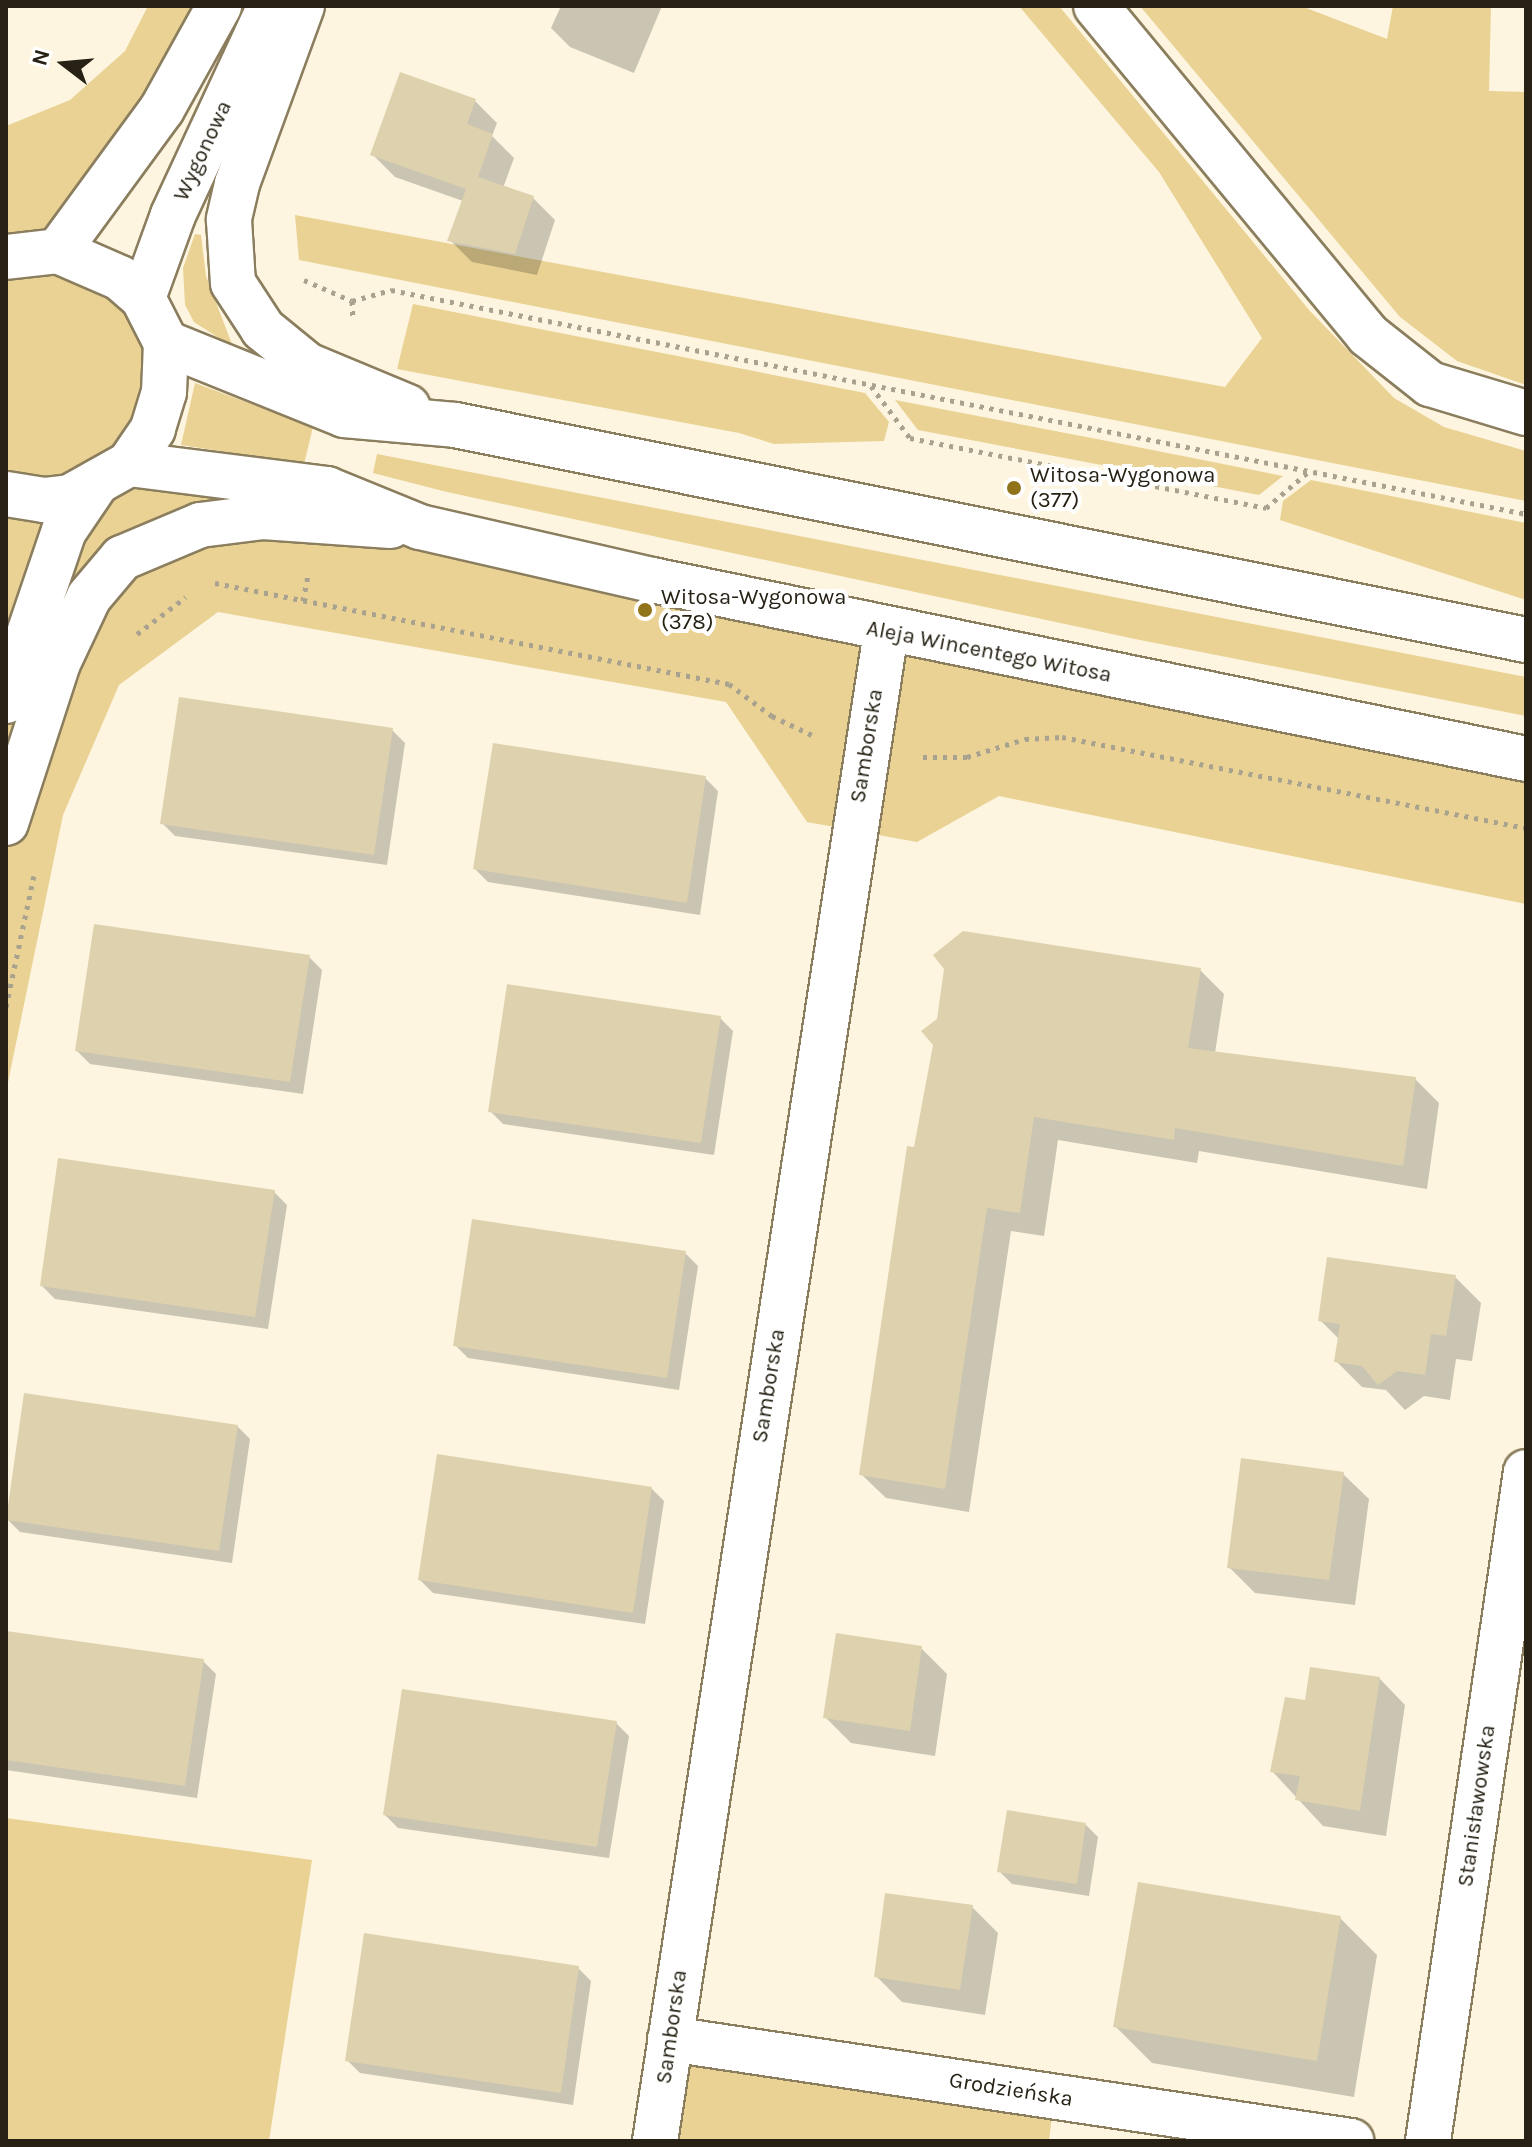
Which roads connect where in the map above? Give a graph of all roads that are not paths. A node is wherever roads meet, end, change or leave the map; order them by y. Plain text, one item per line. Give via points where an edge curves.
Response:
1 (219, 6) edge
2 (270, 6) edge
3 (302, 6) edge
4 (1096, 6) edge
5 (58, 251) junction
6 (6, 257) edge
7 (143, 298) junction
8 (166, 343) junction
9 (1526, 413) edge
10 (455, 425) junction
11 (113, 473) junction
12 (6, 494) edge
13 (420, 527) junction
14 (886, 632) junction
15 (1526, 640) edge
16 (6, 701) edge
17 (1526, 759) edge
18 (6, 823) edge
19 (1526, 1472) edge
20 (670, 2039) junction
21 (655, 2141) edge
22 (1351, 2141) edge
23 (1428, 2141) edge

1 - 5 street via 162,109
2 - 7 street, Wygonowa via 173,215
3 - 10 street via 237,184 229,220 233,283 263,329 307,365
4 - 9 street via 1368,335 1430,384
5 - 6 street
5 - 7 street via 120,278
7 - 8 street
8 - 10 street via 344,415
8 - 11 street via 164,392 153,429
10 - 15 street
11 - 12 street via 70,497 44,500
11 - 13 street, Aleja Wincentego Witosa via 327,489
11 - 16 street via 64,531
13 - 14 street, Aleja Wincentego Witosa
13 - 18 street via 263,517 185,529 122,558 89,597 58,663
14 - 17 street, Aleja Wincentego Witosa
14 - 20 street, Samborska
19 - 23 street, Stanisławowska
20 - 21 street, Samborska
20 - 22 street, Grodzieńska

